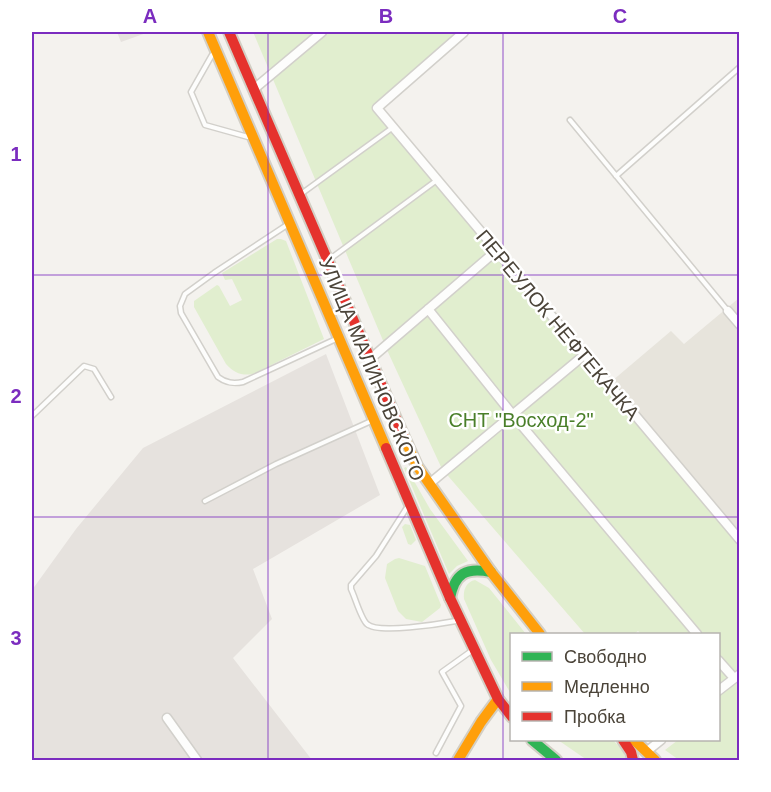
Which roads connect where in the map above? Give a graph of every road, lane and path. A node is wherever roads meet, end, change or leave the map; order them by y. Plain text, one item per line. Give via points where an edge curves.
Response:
1 (208, 32) edge
2 (229, 32) edge
3 (322, 32) edge
4 (464, 32) edge
5 (216, 49) junction
6 (740, 67) edge
7 (254, 89) junction
8 (570, 120) dead end
9 (393, 127) junction
10 (254, 139) junction
11 (616, 176) junction
12 (437, 180) junction
13 (300, 195) junction
14 (290, 223) junction
15 (496, 251) junction
16 (327, 261) junction
17 (428, 309) junction
18 (728, 311) joint
19 (738, 320) edge
20 (339, 338) junction
21 (584, 356) junction
22 (369, 360) junction
23 (111, 397) dead end
24 (512, 414) junction
25 (32, 416) edge
26 (374, 419) junction
27 (429, 484) junction
28 (205, 501) dead end
29 (410, 504) junction
30 (740, 540) edge
31 (491, 572) junction
32 (450, 598) junction
33 (460, 620) junction
34 (539, 633) edge
35 (696, 633) edge
36 (474, 650) junction
37 (720, 662) edge
38 (737, 676) edge
39 (720, 689) edge
40 (498, 699) junction
41 (510, 714) edge
42 (167, 718) dead end
43 (533, 741) edge
44 (624, 741) edge
45 (635, 741) edge
46 (660, 741) edge
47 (646, 752) junction
48 (436, 753) dead end
49 (556, 759) edge
50 (197, 760) edge
51 (458, 760) edge
52 (633, 760) edge
53 (654, 760) edge

1 - 5 main road, УЛИЦА МАЛИНОВСКОГО
2 - 7 main road, УЛИЦА МАЛИНОВСКОГО
3 - 7 street
4 - 9 street, ПЕРЕУЛОК НЕФТЕКАЧКА via 376,108
5 - 10 main road, УЛИЦА МАЛИНОВСКОГО
5 - 10 lane via 191,92 202,122
6 - 11 lane
7 - 13 main road, УЛИЦА МАЛИНОВСКОГО
8 - 11 lane
9 - 12 street, ПЕРЕУЛОК НЕФТЕКАЧКА
9 - 13 lane
10 - 14 main road, УЛИЦА МАЛИНОВСКОГО
11 - 18 lane
12 - 15 street, ПЕРЕУЛОК НЕФТЕКАЧКА
12 - 16 lane
13 - 16 main road, УЛИЦА МАЛИНОВСКОГО
14 - 20 main road, УЛИЦА МАЛИНОВСКОГО
14 - 20 lane via 185,294 181,313 218,377 234,384
15 - 17 street
15 - 21 street, ПЕРЕУЛОК НЕФТЕКАЧКА
16 - 22 main road, УЛИЦА МАЛИНОВСКОГО
17 - 22 street
17 - 24 street
18 - 19 street
20 - 26 main road, УЛИЦА МАЛИНОВСКОГО
21 - 24 street
21 - 30 street, ПЕРЕУЛОК НЕФТЕКАЧКА
22 - 27 main road, УЛИЦА МАЛИНОВСКОГО
23 - 25 lane via 94,369 84,366
24 - 27 street
24 - 35 street
26 - 28 lane
26 - 29 main road, УЛИЦА МАЛИНОВСКОГО
27 - 31 main road, УЛИЦА МАЛИНОВСКОГО
29 - 32 main road, УЛИЦА МАЛИНОВСКОГО
29 - 33 lane via 376,556 351,585 365,622 378,627 407,628
31 - 32 main road via 461,573 454,581
31 - 34 main road, УЛИЦА МАЛИНОВСКОГО
32 - 33 main road, УЛИЦА МАЛИНОВСКОГО
33 - 36 main road, УЛИЦА МАЛИНОВСКОГО
36 - 40 main road, УЛИЦА МАЛИНОВСКОГО
36 - 48 lane via 442,672 461,706
37 - 38 street
38 - 39 street
40 - 41 main road, УЛИЦА МАЛИНОВСКОГО
40 - 51 main road
42 - 50 street
43 - 49 main road
44 - 52 main road
45 - 47 main road
46 - 47 street
47 - 53 main road

